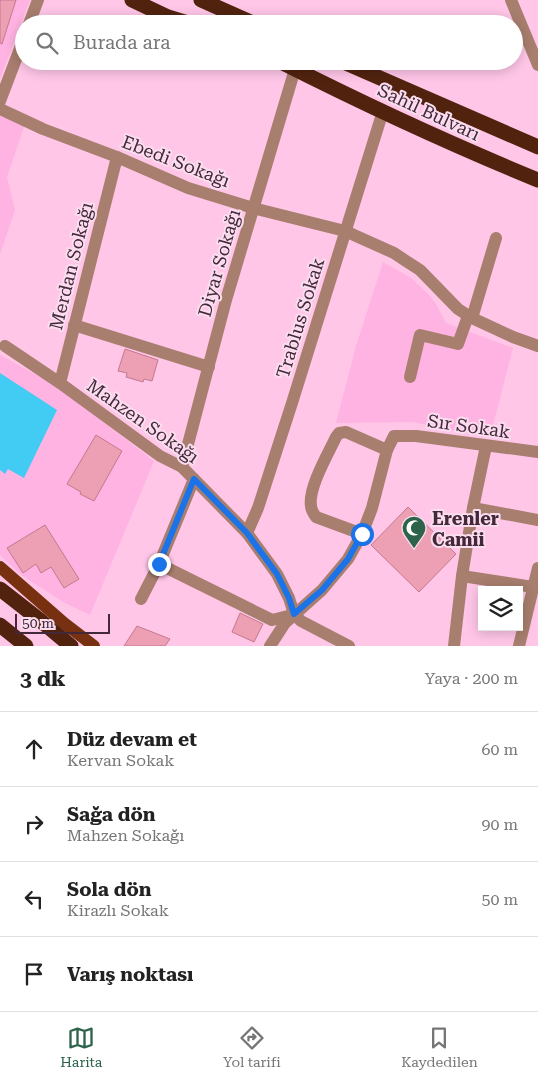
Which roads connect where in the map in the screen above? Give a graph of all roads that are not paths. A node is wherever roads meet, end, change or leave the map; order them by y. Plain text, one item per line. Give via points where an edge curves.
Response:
1 (38, 0) edge
2 (132, 0) edge
3 (156, 0) edge
4 (201, 0) edge
5 (511, 0) edge
6 (32, 15) edge
7 (164, 15) edge
8 (186, 15) edge
9 (235, 15) edge
10 (517, 15) edge
11 (523, 29) edge
12 (15, 62) edge
13 (538, 65) edge
14 (295, 70) edge
15 (297, 70) edge
16 (362, 70) edge
17 (0, 101) edge
18 (0, 109) edge
19 (383, 112) junction
20 (538, 147) edge
21 (117, 157) junction
22 (538, 180) edge
23 (253, 208) junction
24 (345, 232) junction
25 (496, 238) dead end
26 (470, 317) junction
27 (74, 325) junction
28 (5, 346) dead end
29 (538, 346) edge
30 (208, 367) junction
31 (410, 377) dead end
32 (60, 383) junction
33 (486, 446) junction
34 (387, 450) junction
35 (538, 452) edge
36 (182, 467) junction
37 (194, 479) junction
38 (472, 508) junction
39 (538, 520) edge
40 (247, 533) junction
41 (362, 534) junction
42 (159, 564) junction
43 (0, 566) edge
44 (538, 568) edge
45 (462, 576) junction
46 (533, 588) junction
47 (0, 589) edge
48 (141, 599) dead end
49 (294, 614) junction
50 (0, 625) edge
51 (26, 646) edge
52 (71, 646) edge
53 (94, 646) edge
54 (270, 646) edge
55 (349, 646) edge
56 (454, 646) edge
57 (519, 646) edge

1 - 6 street
2 - 7 highway
3 - 8 highway
4 - 9 highway
5 - 10 street
11 - 13 street
12 - 17 street
14 - 23 street, Diyar Sokağı
15 - 19 highway, Sahil Bulvarı
16 - 20 highway, Sahil Bulvarı
18 - 21 street, Ebedi Sokağı
19 - 22 highway, Sahil Bulvarı
19 - 24 street, Trablus Sokak
21 - 23 street, Ebedi Sokağı via 188,188
21 - 27 street, Merdan Sokağı
23 - 24 street, Ebedi Sokağı
23 - 30 street, Diyar Sokağı
24 - 26 street, Ebedi Sokağı via 394,254 420,270
24 - 40 street, Trablus Sokak via 258,508
25 - 26 street
26 - 29 street, Ebedi Sokağı
26 - 31 street via 458,344 420,335
27 - 30 street
27 - 32 street, Merdan Sokağı
28 - 32 street, Mahzen Sokağı
30 - 36 street, Diyar Sokağı
32 - 36 street, Mahzen Sokağı via 160,456
33 - 34 street, Sır Sokak via 394,436
33 - 35 street, Sır Sokak
33 - 38 street
34 - 41 street
34 - 41 street via 346,432 339,433 314,485 310,505 316,517
36 - 37 street, Mahzen Sokağı
37 - 40 street, Mahzen Sokağı
37 - 42 street
38 - 39 street
38 - 45 street
40 - 49 street, Mahzen Sokağı via 277,574
41 - 49 street via 348,559 322,590
42 - 48 street
42 - 49 street via 272,620
43 - 53 main road
44 - 46 street
45 - 46 street
45 - 56 street
46 - 57 street
47 - 52 highway
49 - 54 street via 284,623
49 - 55 street via 301,621
50 - 51 highway

